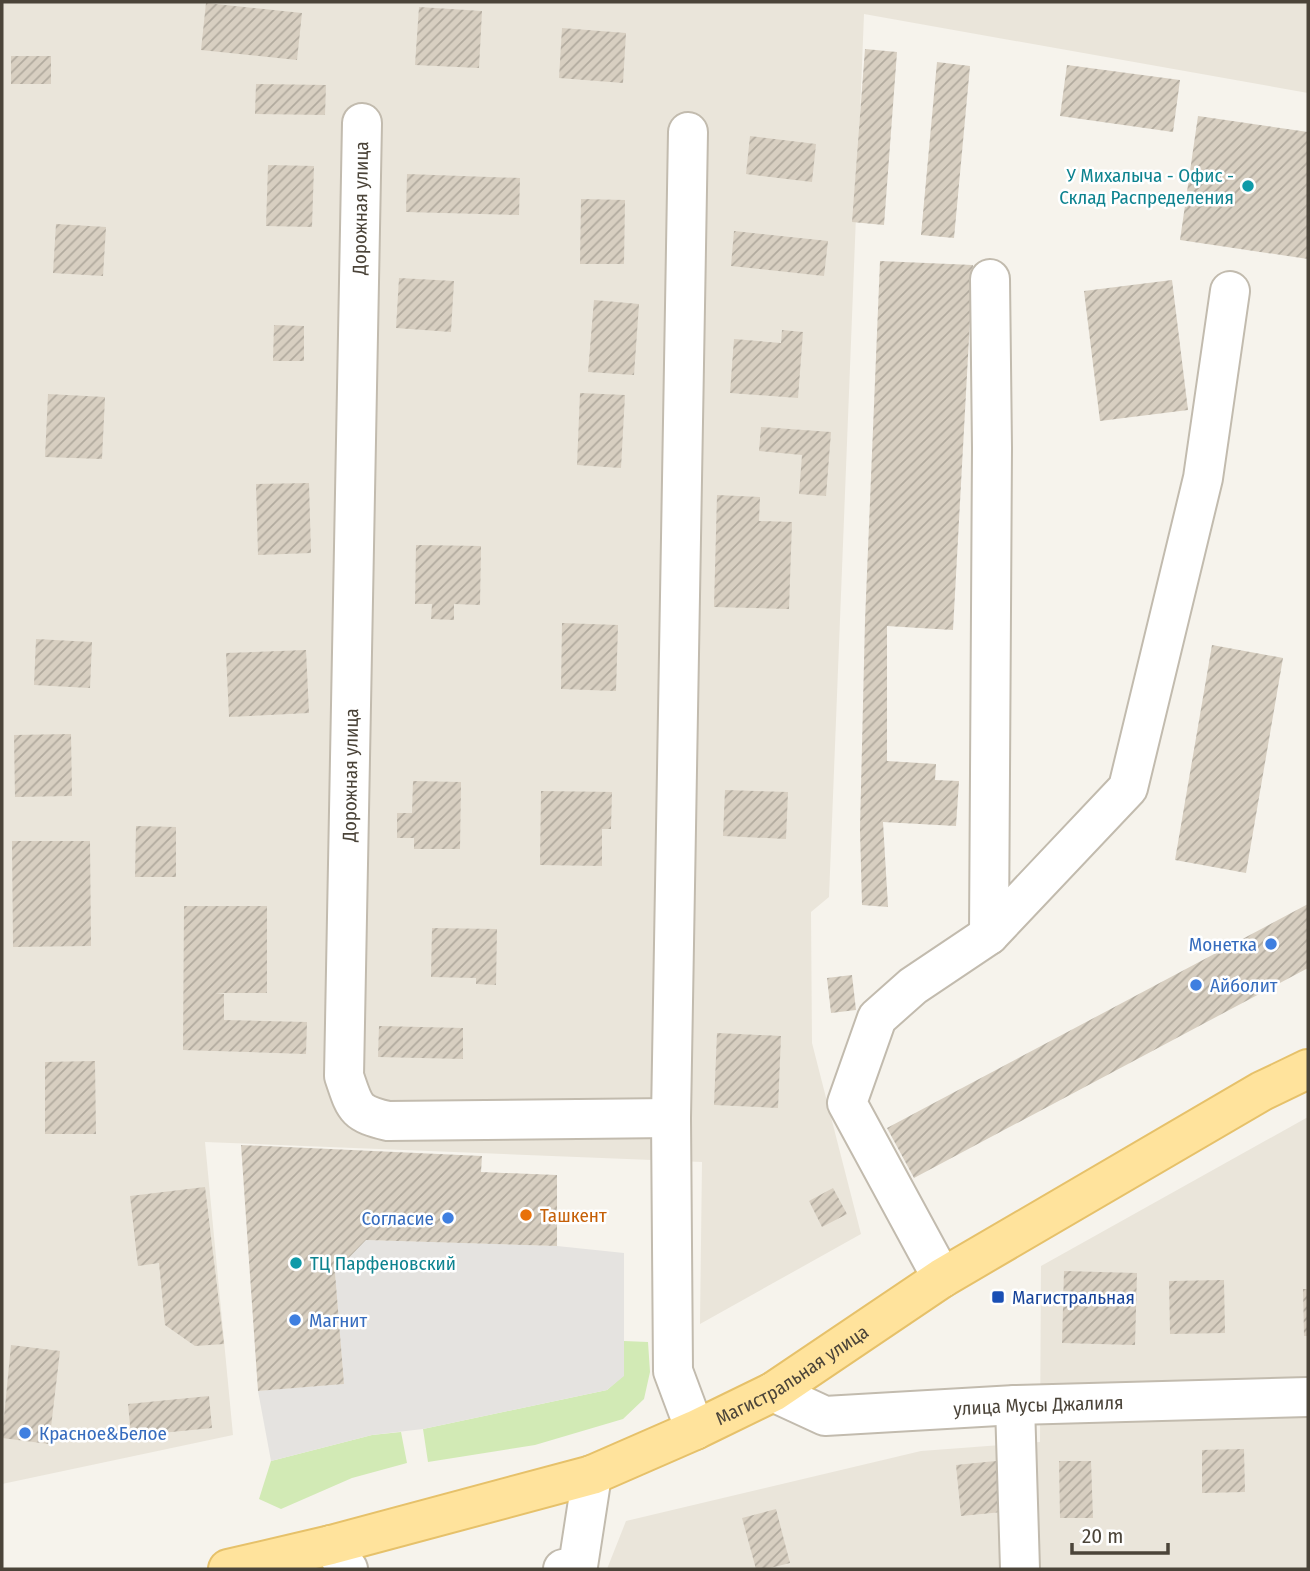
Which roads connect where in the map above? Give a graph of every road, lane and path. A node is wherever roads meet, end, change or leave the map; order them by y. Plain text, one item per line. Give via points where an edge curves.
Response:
1 (362, 123) dead end
2 (688, 132) dead end
3 (990, 279) dead end
4 (1230, 291) dead end
5 (989, 935) junction
6 (1308, 1069) edge
7 (671, 1118) junction
8 (942, 1278) junction
9 (773, 1392) junction
10 (1308, 1397) edge
11 (1014, 1405) junction
12 (695, 1430) junction
13 (592, 1475) junction
14 (339, 1557) edge
15 (294, 1562) edge
16 (572, 1568) edge
17 (228, 1569) edge
18 (1020, 1569) edge

1 - 7 street, Дорожная улица via 345,1048 345,1076 352,1101 365,1116 388,1121
2 - 7 street
3 - 5 street
4 - 5 street via 1203,478 1128,788
5 - 8 street via 913,986 877,1018 847,1103
6 - 8 main road, Магистральная улица via 1262,1091
7 - 12 street via 673,1371
8 - 9 main road, Магистральная улица
9 - 11 street, улица Мусы Джалиля via 825,1416
9 - 12 main road, Магистральная улица
10 - 11 street, улица Мусы Джалиля
11 - 18 street
12 - 13 main road, Магистральная улица
13 - 14 main road, Магистральная улица
13 - 16 street
14 - 15 main road, Магистральная улица
15 - 17 main road, Магистральная улица

